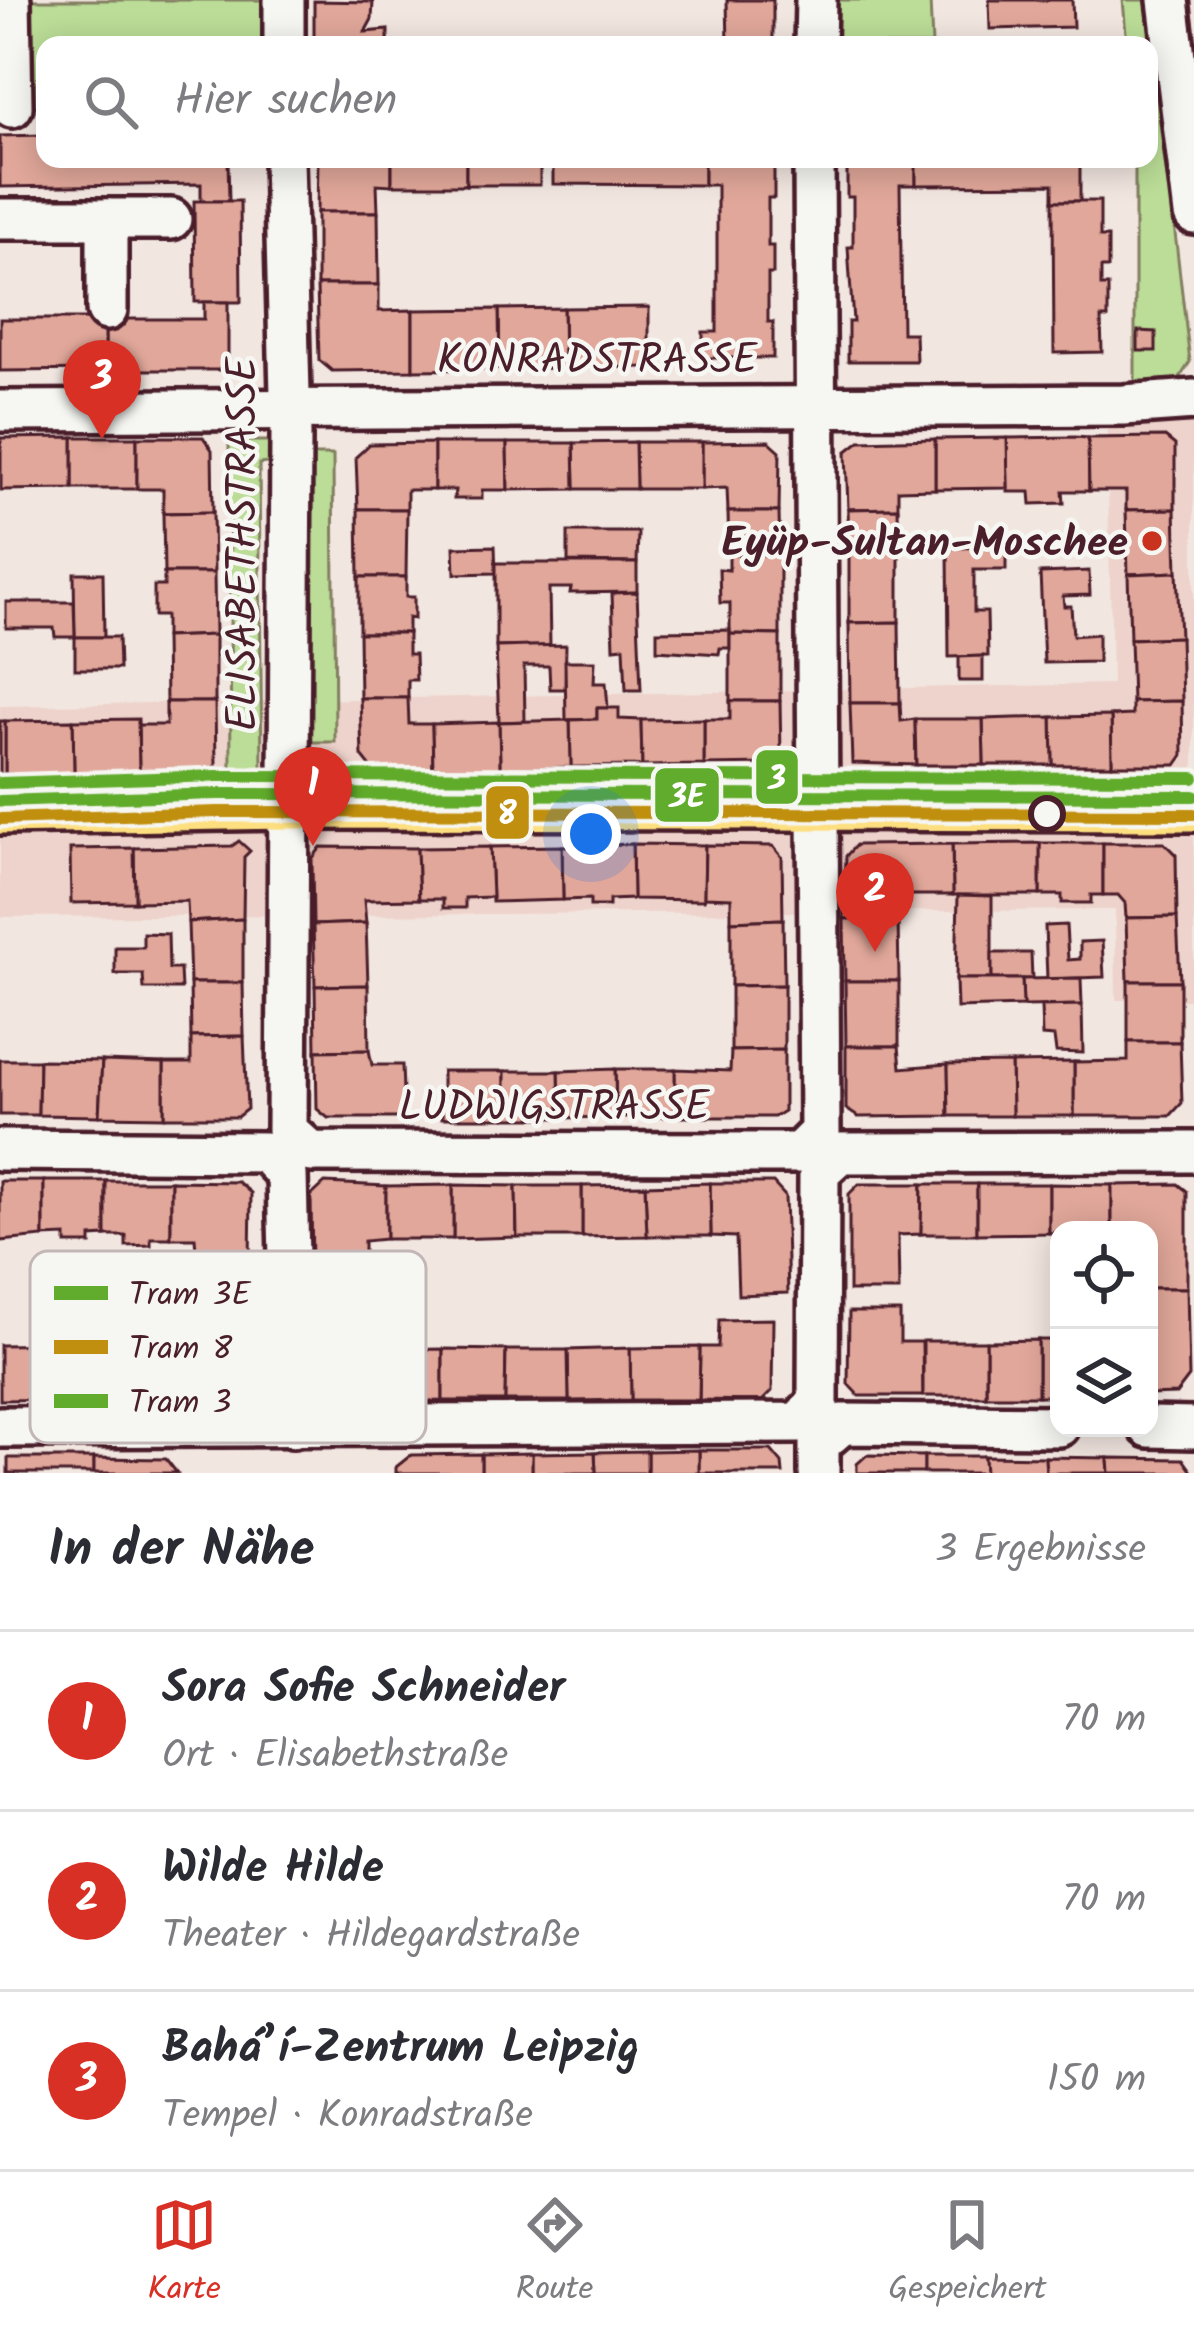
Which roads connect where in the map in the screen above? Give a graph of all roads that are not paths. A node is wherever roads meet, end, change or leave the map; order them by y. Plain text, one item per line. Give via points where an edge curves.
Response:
1 (10, 0) edge
2 (284, 0) edge
3 (816, 0) edge
4 (1168, 0) edge
5 (284, 36) edge
6 (815, 36) edge
7 (19, 107) edge
8 (284, 168) edge
9 (814, 168) edge
10 (1194, 214) edge
11 (0, 219) edge
12 (107, 219) junction
13 (171, 219) dead end
14 (107, 310) dead end
15 (1194, 400) edge
16 (813, 405) junction
17 (291, 408) junction
18 (0, 411) edge
19 (289, 803) junction
20 (1194, 805) edge
21 (816, 806) junction
22 (0, 808) edge
23 (0, 1150) edge
24 (287, 1152) junction
25 (1194, 1152) edge
26 (819, 1154) junction
27 (289, 1251) edge
28 (820, 1423) junction
29 (0, 1426) edge
30 (30, 1426) edge
31 (426, 1426) edge
32 (1050, 1426) edge
33 (1158, 1427) edge
34 (1194, 1428) edge
35 (819, 1473) edge

1 - 7 street
2 - 5 street
3 - 6 street
4 - 10 street
8 - 17 street, ELISABETHSTRASSE
9 - 16 street
11 - 12 street
12 - 13 street
12 - 14 street
15 - 16 street, KONRADSTRASSE
16 - 17 street, KONRADSTRASSE
16 - 21 street
17 - 18 street, KONRADSTRASSE
17 - 19 street, ELISABETHSTRASSE
19 - 21 main road
19 - 22 main road
19 - 24 street, ELISABETHSTRASSE
20 - 21 main road
21 - 26 street
23 - 24 street, LUDWIGSTRASSE
24 - 26 street, LUDWIGSTRASSE
24 - 27 street, ELISABETHSTRASSE
25 - 26 street, LUDWIGSTRASSE
26 - 28 street
28 - 31 street
28 - 32 street
28 - 35 street
29 - 30 street
33 - 34 street

